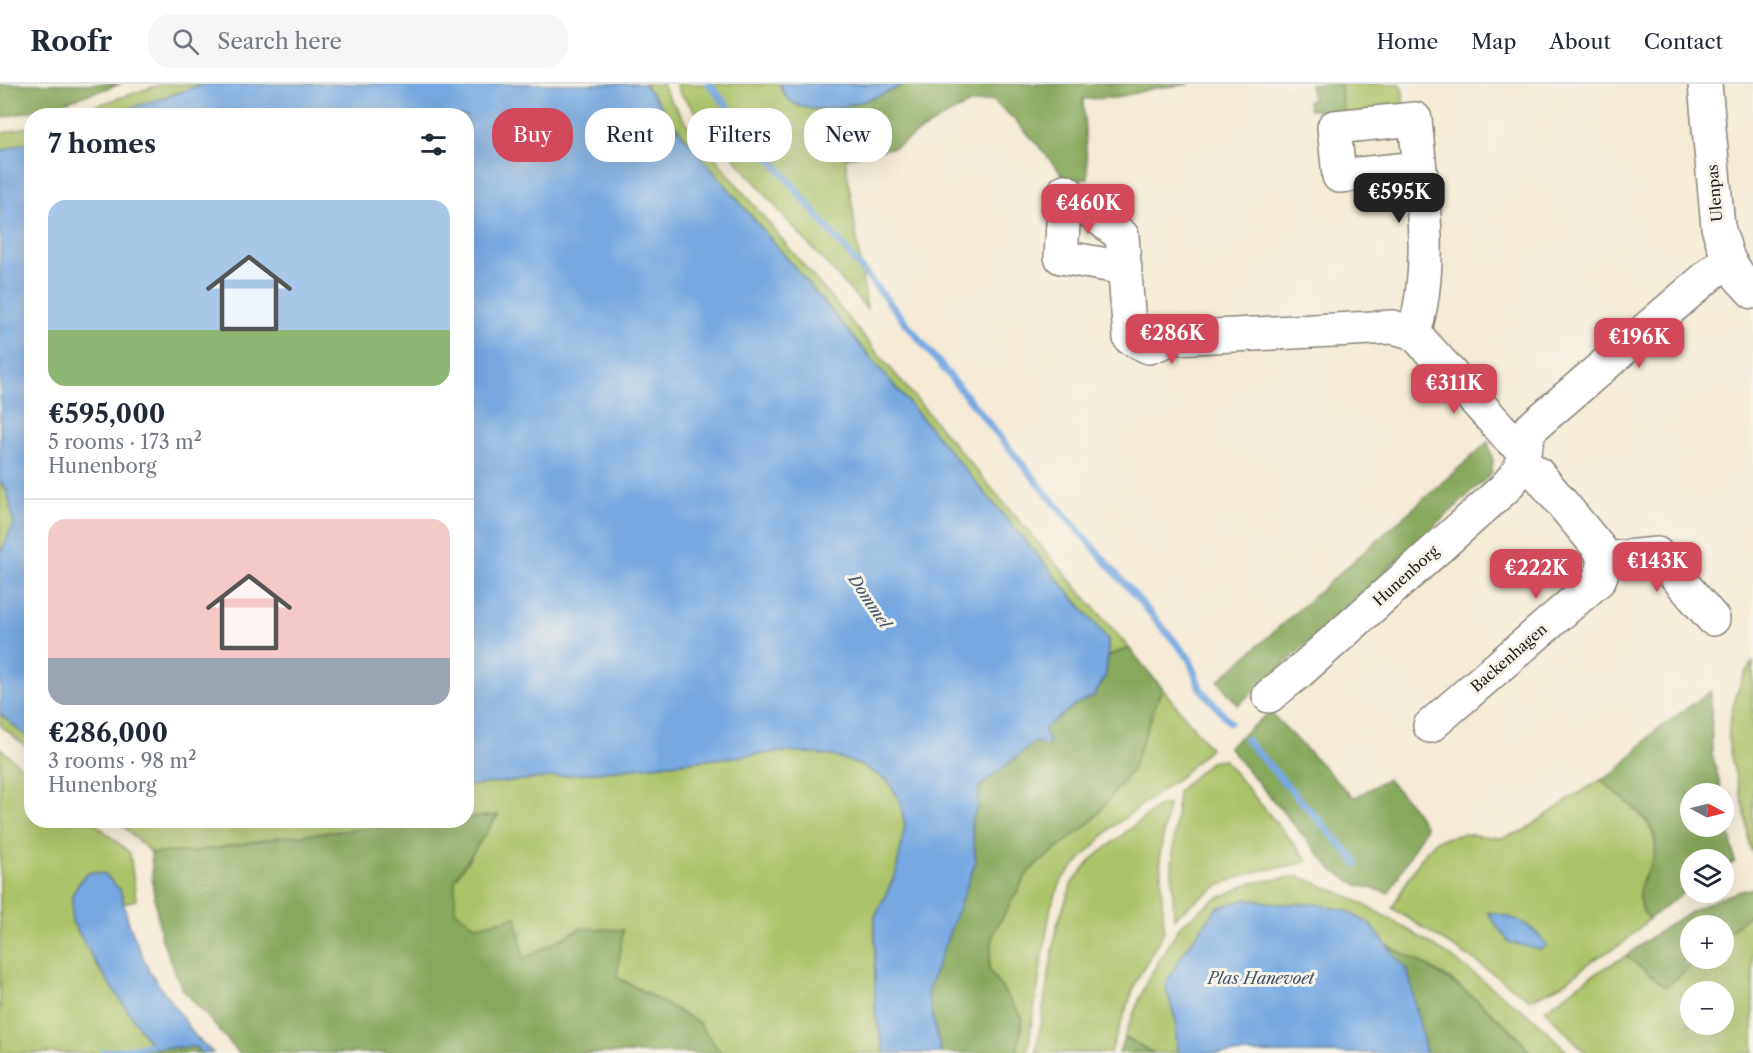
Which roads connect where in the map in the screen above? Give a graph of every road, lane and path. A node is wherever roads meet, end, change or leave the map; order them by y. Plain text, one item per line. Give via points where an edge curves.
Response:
1 (1705, 84) edge
2 (1419, 168) dead end
3 (1728, 259) junction
4 (1125, 268) dead end
5 (1753, 292) edge
6 (1414, 333) junction
7 (1524, 453) junction
8 (1604, 559) junction
9 (1713, 619) dead end
10 (1269, 696) dead end
11 (1430, 726) dead end

1 - 3 street, Ulenpas via 1718,227
2 - 6 street via 1426,243 1422,307
3 - 5 street, Ulenpas
3 - 7 street, Hunenborg via 1530,429
4 - 6 street via 1130,338 1149,347 1173,338 1393,327
6 - 7 street
7 - 8 street
7 - 10 street, Hunenborg via 1519,471 1504,488
8 - 9 street via 1657,554
8 - 11 street, Backenhagen via 1599,580

